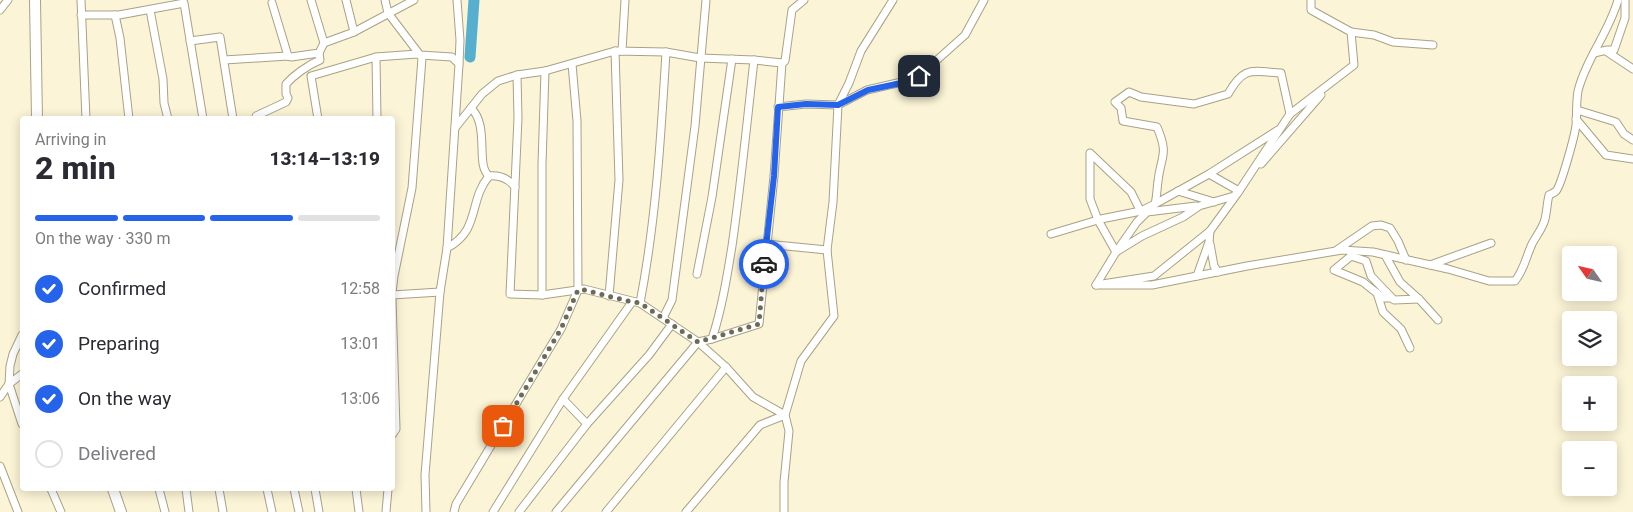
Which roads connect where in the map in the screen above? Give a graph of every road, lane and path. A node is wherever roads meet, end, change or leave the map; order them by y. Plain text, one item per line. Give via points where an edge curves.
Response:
1 (8, 0) edge
2 (35, 0) edge
3 (81, 0) edge
4 (311, 0) edge
5 (346, 0) edge
6 (386, 0) edge
7 (414, 0) edge
8 (457, 0) edge
9 (625, 0) edge
10 (706, 0) edge
11 (804, 0) edge
12 (892, 0) edge
13 (984, 0) edge
14 (1311, 0) edge
15 (1618, 0) edge
16 (1625, 0) edge
17 (272, 3) dead end
18 (0, 10) edge
19 (150, 10) junction
20 (388, 13) junction
21 (81, 15) junction
22 (115, 15) junction
23 (354, 32) junction
24 (1351, 32) junction
25 (190, 41) junction
26 (324, 43) junction
27 (1434, 45) dead end
28 (1605, 50) junction
29 (619, 51) junction
30 (666, 52) junction
31 (319, 53) junction
32 (1594, 53) junction
33 (420, 55) junction
34 (288, 56) junction
35 (376, 58) junction
36 (700, 58) junction
37 (732, 59) junction
38 (224, 60) junction
39 (754, 60) junction
40 (782, 63) junction
41 (459, 64) junction
42 (572, 64) junction
43 (1633, 68) edge
44 (545, 71) junction
45 (517, 75) junction
46 (1331, 83) junction
47 (838, 105) junction
48 (778, 107) junction
49 (471, 108) junction
50 (1577, 110) junction
51 (1290, 113) junction
52 (37, 116) edge
53 (86, 116) edge
54 (129, 116) edge
55 (167, 116) edge
56 (202, 116) edge
57 (233, 116) edge
58 (256, 116) edge
59 (318, 116) edge
60 (377, 116) edge
61 (1576, 119) junction
62 (454, 128) junction
63 (1281, 129) junction
64 (1633, 140) edge
65 (1260, 142) junction
66 (1633, 159) edge
67 (1209, 174) junction
68 (488, 176) junction
69 (515, 187) junction
70 (1239, 190) junction
71 (1178, 191) junction
72 (1214, 202) junction
73 (1156, 204) junction
74 (1199, 206) junction
75 (1139, 208) dead end
76 (1147, 212) junction
77 (1098, 220) junction
78 (1051, 234) dead end
79 (1210, 235) junction
80 (1491, 243) dead end
81 (766, 244) junction
82 (447, 248) junction
83 (827, 250) junction
84 (1336, 251) junction
85 (1116, 252) junction
86 (1385, 255) junction
87 (1406, 260) junction
88 (1430, 265) junction
89 (395, 271) edge
90 (1218, 272) junction
91 (697, 274) dead end
92 (1198, 276) junction
93 (1096, 285) junction
94 (578, 290) junction
95 (440, 292) junction
96 (1377, 293) junction
97 (395, 294) edge
98 (542, 295) junction
99 (609, 296) junction
100 (1392, 298) junction
101 (1419, 299) junction
102 (632, 302) junction
103 (640, 303) junction
104 (664, 318) junction
105 (1438, 320) dead end
106 (672, 324) junction
107 (20, 339) edge
108 (712, 339) junction
109 (698, 342) junction
110 (1410, 348) dead end
111 (726, 367) junction
112 (20, 376) edge
113 (10, 384) junction
114 (395, 396) edge
115 (0, 397) edge
116 (563, 399) junction
117 (785, 415) junction
118 (20, 417) edge
119 (587, 424) junction
120 (395, 430) edge
121 (0, 466) edge
122 (52, 491) edge
123 (114, 491) edge
124 (160, 491) edge
125 (186, 491) edge
126 (219, 491) edge
127 (267, 491) edge
128 (294, 491) edge
129 (315, 491) edge
130 (356, 491) edge
131 (388, 491) edge
132 (496, 511) edge
133 (18, 512) edge
134 (61, 512) edge
135 (121, 512) edge
136 (165, 512) edge
137 (189, 512) edge
138 (223, 512) edge
139 (272, 512) edge
140 (299, 512) edge
141 (319, 512) edge
142 (359, 512) edge
143 (386, 512) edge
144 (426, 512) edge
145 (454, 512) edge
146 (519, 512) edge
147 (556, 512) edge
148 (606, 512) edge
149 (686, 512) edge
150 (784, 512) edge

1 - 18 street
2 - 52 street
3 - 21 street
4 - 26 street
5 - 23 street
6 - 20 street
7 - 20 street
8 - 41 street
9 - 29 street
10 - 36 street
11 - 40 street via 792,10 785,61
12 - 47 street via 861,51
13 - 47 street via 964,35 919,76 868,90
14 - 24 street via 1311,10
15 - 32 street
16 - 28 street via 1621,34 1614,50
17 - 34 street
19 - 22 street
19 - 25 street via 184,4
19 - 55 street
20 - 23 street
20 - 33 street
21 - 22 street
21 - 53 street
22 - 54 street
23 - 26 street
24 - 27 street via 1393,42
24 - 46 street via 1354,65
25 - 38 street via 220,37
25 - 56 street
26 - 31 street
28 - 32 street
28 - 43 street
29 - 30 street
29 - 42 street
29 - 99 street via 619,180
30 - 36 street
30 - 103 street via 654,217
31 - 34 street
31 - 58 street via 320,60 286,84 286,102
32 - 50 street via 1582,78
33 - 35 street
33 - 41 street via 452,57
33 - 89 street via 412,188
34 - 38 street
35 - 59 street via 311,76
35 - 60 street
36 - 37 street
36 - 104 street via 694,134 672,300
37 - 39 street
37 - 91 street
38 - 57 street
39 - 40 street
39 - 108 street via 739,202 722,307
40 - 48 street
41 - 62 street
42 - 44 street
42 - 94 street via 577,121
44 - 45 street
44 - 98 street
45 - 49 street via 498,81
45 - 69 street
46 - 51 street
46 - 70 street
47 - 48 street
47 - 83 street
48 - 81 street
49 - 62 street
49 - 68 street via 481,127 484,170
50 - 61 street
50 - 64 street via 1616,122
51 - 63 street
51 - 65 street
51 - 73 street via 1281,73 1250,71 1236,80 1228,94 1194,104 1141,97 1129,92 1115,102 1122,108 1123,121 1157,127 1163,140 1164,154
61 - 66 street via 1606,156
61 - 88 street via 1561,181 1549,195 1541,230 1515,280 1489,281
62 - 82 street
63 - 65 street
63 - 70 street
65 - 67 street
67 - 70 street
67 - 71 street
68 - 69 street via 508,179
68 - 82 street via 468,230 458,242
69 - 98 street via 510,294
70 - 72 street via 1234,196
70 - 79 street
71 - 72 street
71 - 73 street
72 - 74 street
73 - 76 street
73 - 77 street via 1141,211
74 - 76 street
74 - 85 street
75 - 77 street via 1131,192 1090,153 1090,199
76 - 85 street
77 - 78 street
77 - 85 street
79 - 90 street via 1214,266
79 - 92 street
79 - 93 street via 1154,276
80 - 88 street
81 - 83 street
81 - 108 street via 759,324
82 - 95 street
83 - 117 street via 834,316 801,361
84 - 86 street
84 - 87 street via 1372,226 1381,225 1390,228
84 - 90 street
85 - 93 street
86 - 87 street
86 - 101 street via 1400,282
87 - 88 street
90 - 92 street
92 - 93 street via 1152,285
94 - 98 street
94 - 99 street
94 - 145 street via 561,329
95 - 97 street
95 - 144 street via 425,475
96 - 100 street via 1383,298
96 - 100 street via 1363,282 1334,270 1351,256 1366,261 1371,276
96 - 110 street via 1383,312 1401,329
99 - 102 street
100 - 101 street
101 - 105 street
102 - 103 street
102 - 116 street
103 - 104 street
104 - 106 street
106 - 109 street
106 - 119 street via 649,355
107 - 113 street via 10,366
108 - 109 street
109 - 111 street
109 - 147 street
111 - 117 street via 753,397
111 - 148 street
112 - 113 street
113 - 115 street
113 - 118 street
114 - 120 street
116 - 119 street
116 - 132 street
117 - 149 street via 760,424
117 - 150 street via 789,431
119 - 146 street
121 - 133 street
122 - 134 street
123 - 135 street
124 - 136 street
125 - 137 street
126 - 138 street
127 - 139 street
128 - 140 street
129 - 141 street
130 - 142 street
131 - 143 street

